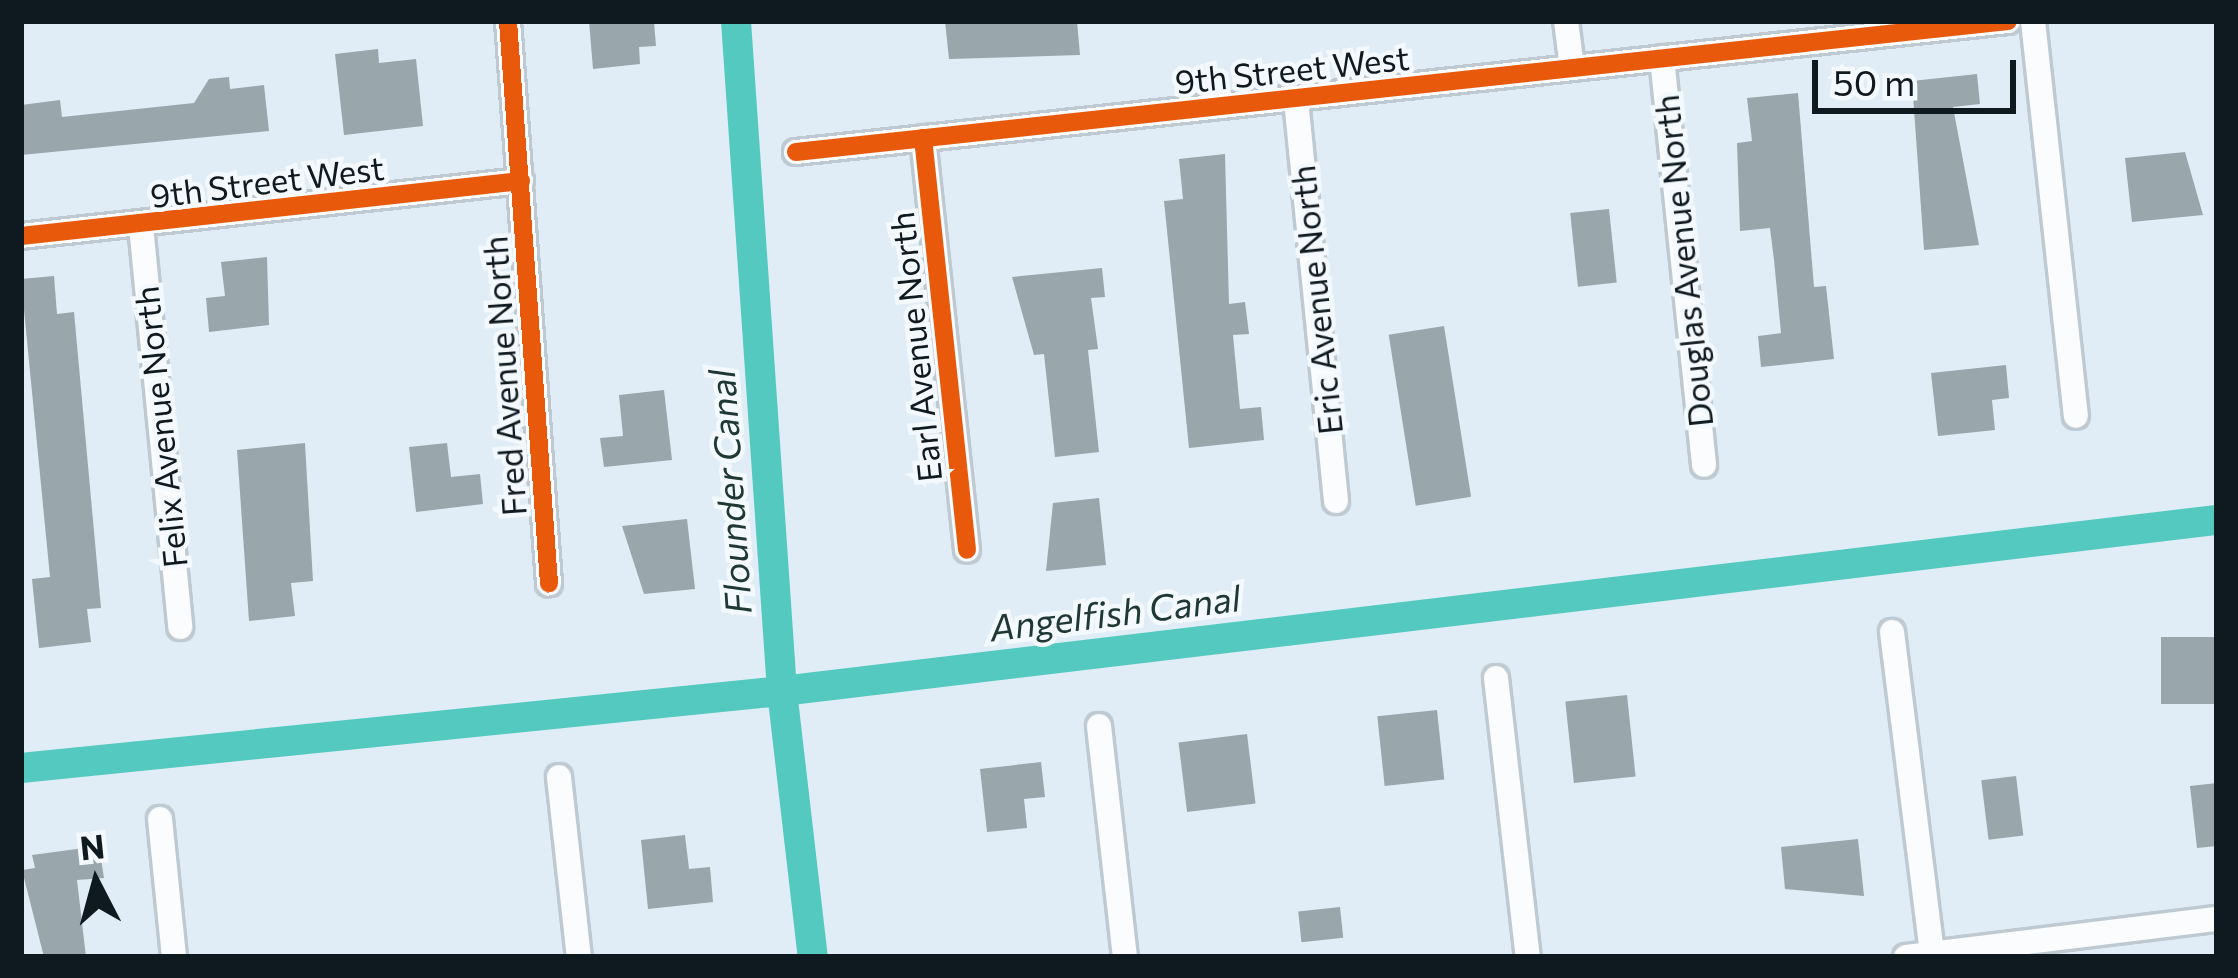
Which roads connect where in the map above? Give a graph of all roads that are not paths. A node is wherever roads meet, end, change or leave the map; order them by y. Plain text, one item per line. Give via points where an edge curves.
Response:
1 (508, 21) edge
2 (1566, 21) edge
3 (2008, 21) edge
4 (2033, 21) edge
5 (1662, 58) junction
6 (1572, 67) junction
7 (1295, 100) junction
8 (923, 138) junction
9 (796, 152) dead end
10 (521, 182) junction
11 (140, 226) junction
12 (21, 236) edge
13 (2076, 416) dead end
14 (1704, 465) dead end
15 (1336, 501) dead end
16 (967, 550) dead end
17 (549, 584) dead end
18 (180, 627) dead end
19 (1892, 632) dead end
20 (1496, 679) dead end
21 (1099, 726) dead end
22 (559, 777) dead end
23 (160, 819) dead end
24 (2217, 919) edge
25 (1932, 953) junction
26 (174, 957) edge
27 (579, 957) edge
28 (1125, 957) edge
29 (1528, 957) edge
30 (1906, 957) edge

1 - 10 street, Fred Avenue North
2 - 6 street
3 - 5 street, 9th Street West
4 - 13 street
5 - 6 street, 9th Street West
5 - 14 street, Douglas Avenue North
6 - 7 street, 9th Street West
7 - 8 street, 9th Street West
7 - 15 street, Eric Avenue North
8 - 9 street, 9th Street West
8 - 16 street, Earl Avenue North
10 - 11 street, 9th Street West
10 - 17 street, Fred Avenue North
11 - 12 street, 9th Street West
11 - 18 street, Felix Avenue North
19 - 25 street
20 - 29 street
21 - 28 street
22 - 27 street
23 - 26 street
24 - 25 street
25 - 30 street

